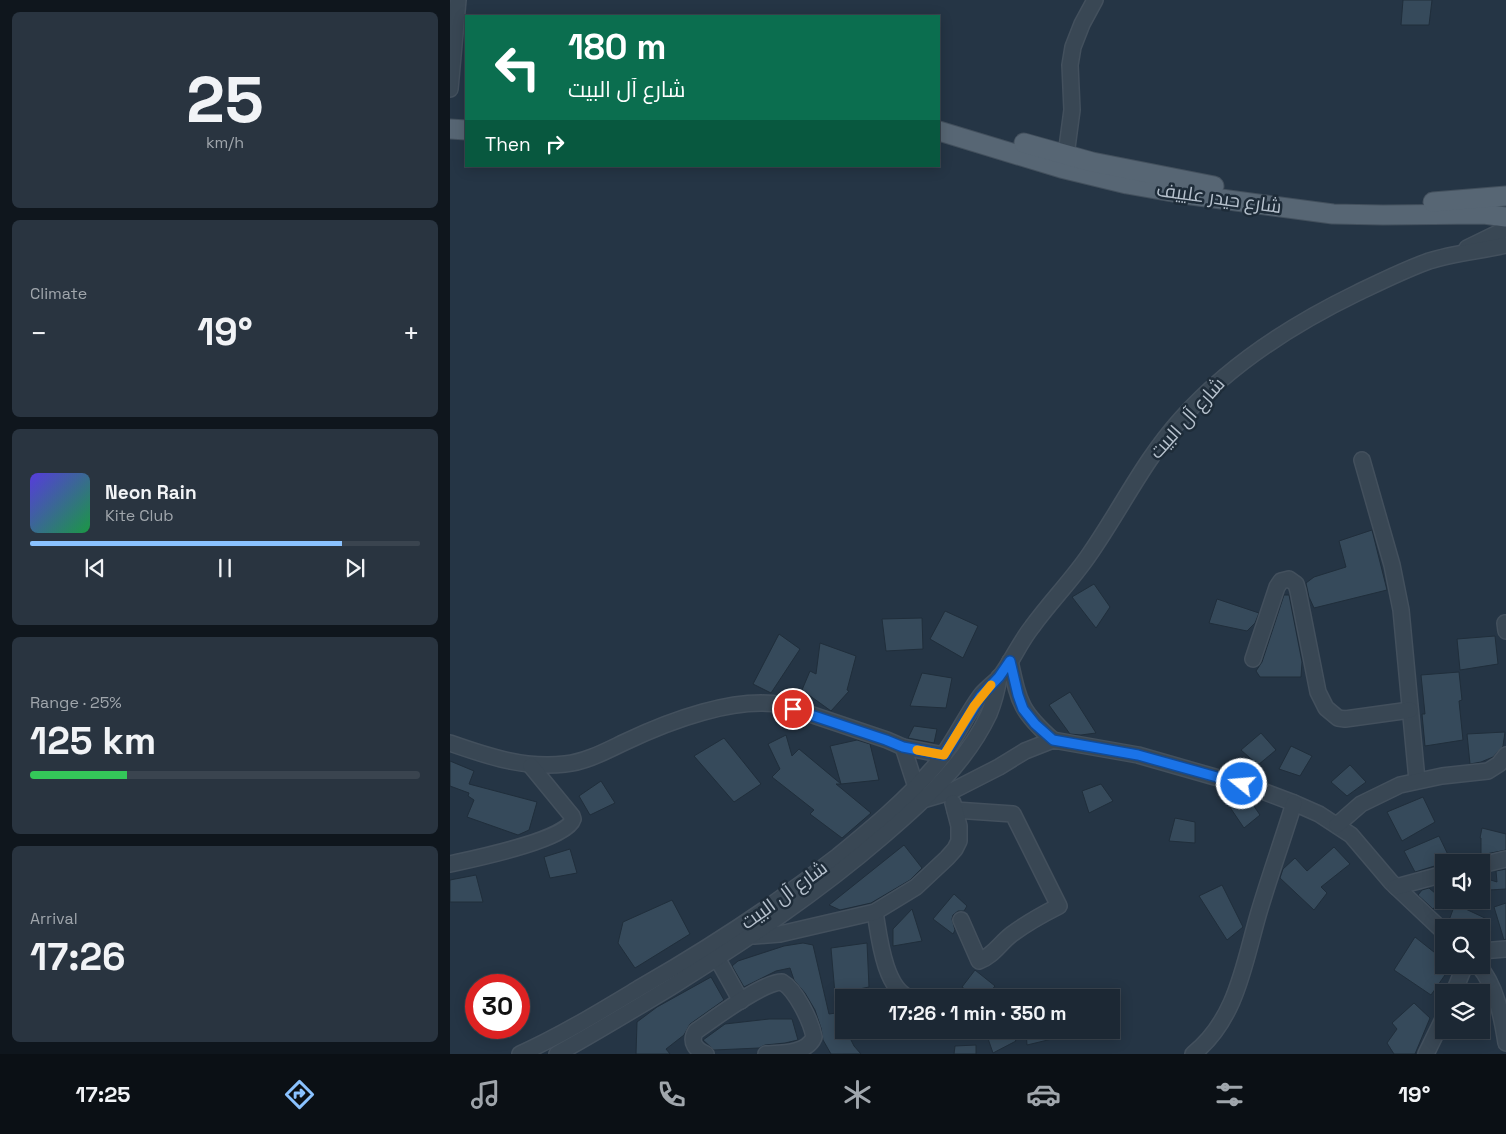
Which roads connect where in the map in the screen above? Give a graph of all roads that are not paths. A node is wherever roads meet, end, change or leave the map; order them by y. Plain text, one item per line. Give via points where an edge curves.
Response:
1 (458, 0) edge
2 (1095, 0) edge
3 (450, 89) edge
4 (940, 119) edge
5 (450, 121) edge
6 (465, 122) edge
7 (450, 129) edge
8 (465, 130) edge
9 (940, 131) edge
10 (1066, 154) junction
11 (1506, 196) edge
12 (1506, 217) edge
13 (1506, 229) edge
14 (1506, 245) edge
15 (1457, 253) junction
16 (1362, 460) dead end
17 (1253, 659) dead end
18 (1010, 661) junction
19 (999, 677) junction
20 (1410, 710) junction
21 (1053, 740) junction
22 (450, 743) edge
23 (903, 747) junction
24 (944, 755) junction
25 (1506, 755) edge
26 (531, 766) junction
27 (1418, 780) junction
28 (916, 787) junction
29 (950, 792) junction
30 (926, 799) junction
31 (1294, 803) junction
32 (955, 810) junction
33 (894, 818) junction
34 (1337, 825) junction
35 (1506, 859) edge
36 (1490, 862) edge
37 (450, 864) edge
38 (1435, 876) edge
39 (1396, 887) junction
40 (875, 912) junction
41 (962, 920) dead end
42 (1435, 924) edge
43 (751, 936) junction
44 (1506, 949) edge
45 (1490, 950) edge
46 (717, 958) junction
47 (1484, 974) edge
48 (898, 989) edge
49 (741, 1001) junction
50 (1435, 1036) edge
51 (1506, 1043) edge
52 (520, 1054) edge
53 (557, 1054) edge
54 (706, 1054) edge
55 (766, 1054) edge
56 (1193, 1054) edge
57 (1426, 1054) edge

1 - 3 street
2 - 10 street via 1072,47 1072,110
4 - 10 main road, شارع حيدر علييف
5 - 6 main road
7 - 8 main road
9 - 12 main road, شارع حيدر علييف via 1061,168 1184,194 1333,214 1484,214
10 - 11 main road, شارع حيدر علييف via 1205,185 1306,200 1406,204
13 - 15 street, شارع آل البيت
14 - 15 street, شارع آل البيت
15 - 18 street, شارع آل البيت via 1408,269 1321,310 1246,358 1209,390 1181,418 1146,463 1087,559 1030,628
16 - 20 street via 1396,583
17 - 20 street via 1277,587 1281,581 1289,579 1296,584 1318,692 1326,708 1333,715 1345,719
18 - 19 street, شارع آل البيت
18 - 21 street via 1023,709
19 - 24 street, شارع آل البيت via 981,696
19 - 30 street, شارع آل البيت via 994,700 981,729
20 - 27 street
21 - 29 street via 1025,751
21 - 31 street via 1138,755 1206,773
22 - 26 street
23 - 24 street
23 - 26 street via 783,705 757,703 686,717 584,760
23 - 28 street
24 - 28 street, شارع آل البيت
25 - 27 street via 1488,772
26 - 37 street via 572,816 570,826 541,840
27 - 34 street via 1361,804
28 - 33 street, شارع آل البيت
29 - 30 street
29 - 32 street
30 - 33 street, شارع آل البيت
31 - 34 street
31 - 56 street via 1238,989 1214,1034
32 - 40 street via 960,833 955,849 916,887
32 - 41 street via 1013,814 1059,906 1010,935 988,958 979,962
33 - 43 street, شارع آل البيت via 856,859
33 - 52 street, شارع آل البيت via 756,916 679,965 565,1032
34 - 39 street via 1350,835
35 - 36 street
38 - 39 street
39 - 42 street
40 - 43 street via 780,934
40 - 48 street via 888,972
43 - 46 street, شارع آل البيت
44 - 45 street
46 - 49 street
46 - 53 street, شارع آل البيت
47 - 51 street via 1502,1021
49 - 54 street via 696,1031 693,1036 695,1046
49 - 55 street via 768,985 782,982 794,993 810,1023 814,1037 805,1047
50 - 57 street

